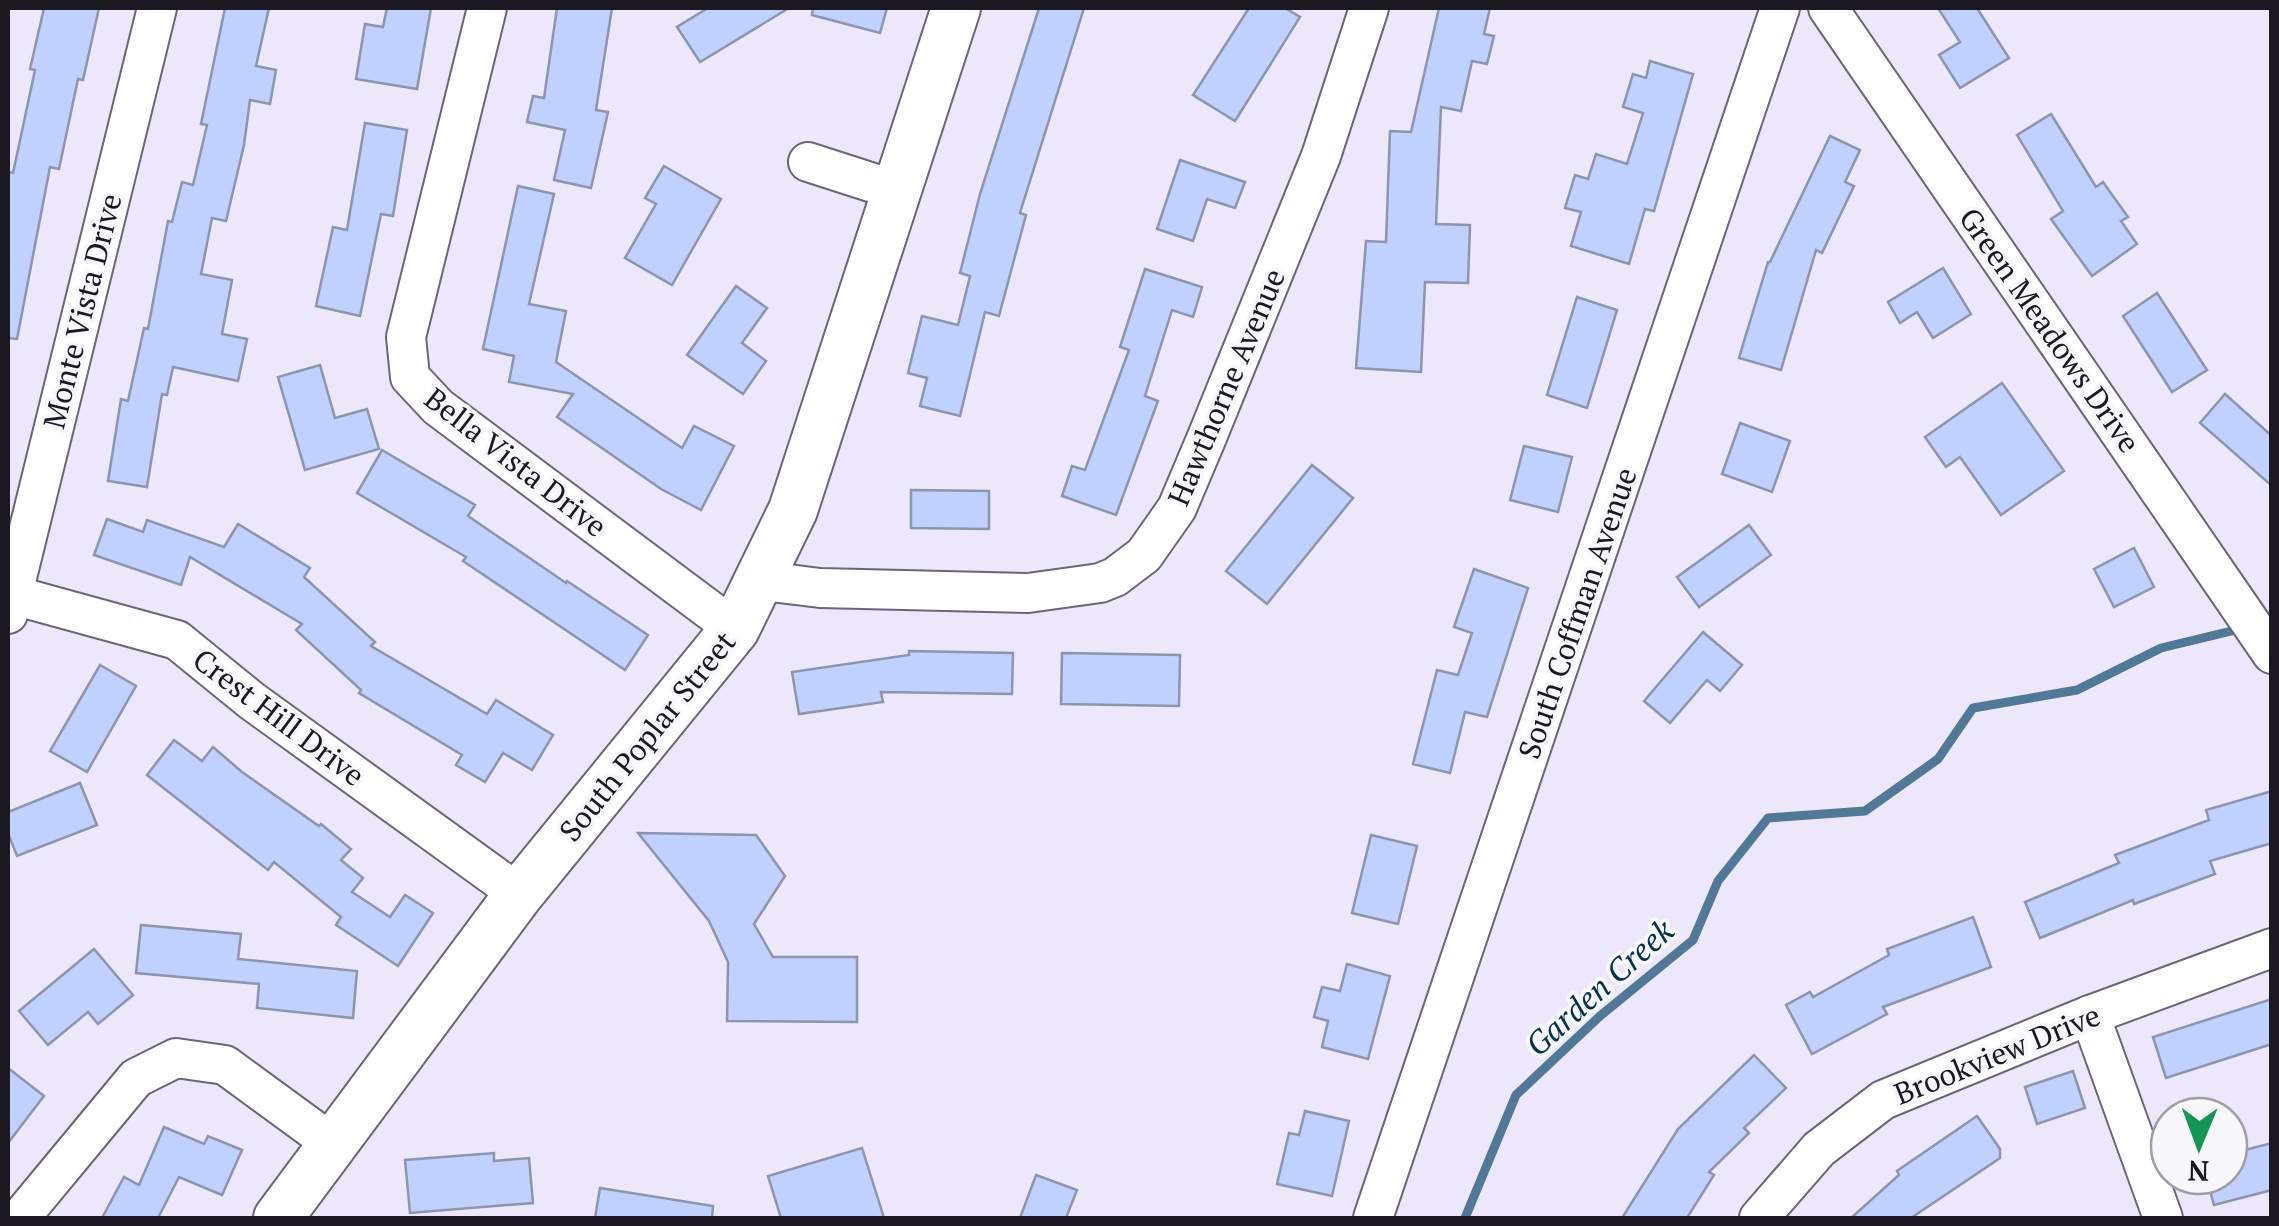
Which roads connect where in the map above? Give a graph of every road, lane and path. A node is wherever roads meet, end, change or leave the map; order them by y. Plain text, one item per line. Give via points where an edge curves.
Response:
1 (157, 8) edge
2 (486, 8) edge
3 (956, 8) edge
4 (1369, 8) edge
5 (1780, 8) edge
6 (1828, 8) edge
7 (808, 162) dead end
8 (895, 190) junction
9 (756, 580) junction
10 (10, 604) edge
11 (735, 629) junction
12 (2272, 654) edge
13 (518, 894) junction
14 (2272, 948) edge
15 (2090, 1014) junction
16 (333, 1144) junction
17 (20, 1218) edge
18 (278, 1218) edge
19 (1373, 1218) edge
20 (1760, 1218) edge
21 (2163, 1218) edge

1 - 10 street, Monte Vista Drive
2 - 11 street, Bella Vista Drive via 406,336 410,377 438,407
3 - 8 main road, South Poplar Street
4 - 9 street, Hawthorne Avenue via 1321,156 1207,438 1176,508 1144,555 1100,584 1028,592 820,588
5 - 19 street, South Coffman Avenue
6 - 12 street, Green Meadows Drive
7 - 8 street
8 - 9 main road, South Poplar Street via 793,510
9 - 11 main road, South Poplar Street
10 - 13 street, Crest Hill Drive via 177,640
11 - 13 main road, South Poplar Street
13 - 16 main road, South Poplar Street
14 - 15 street, Brookview Drive
15 - 20 street, Brookview Drive via 1883,1100 1819,1148
15 - 21 street
16 - 17 street via 225,1065 176,1058 136,1078
16 - 18 main road, South Poplar Street

